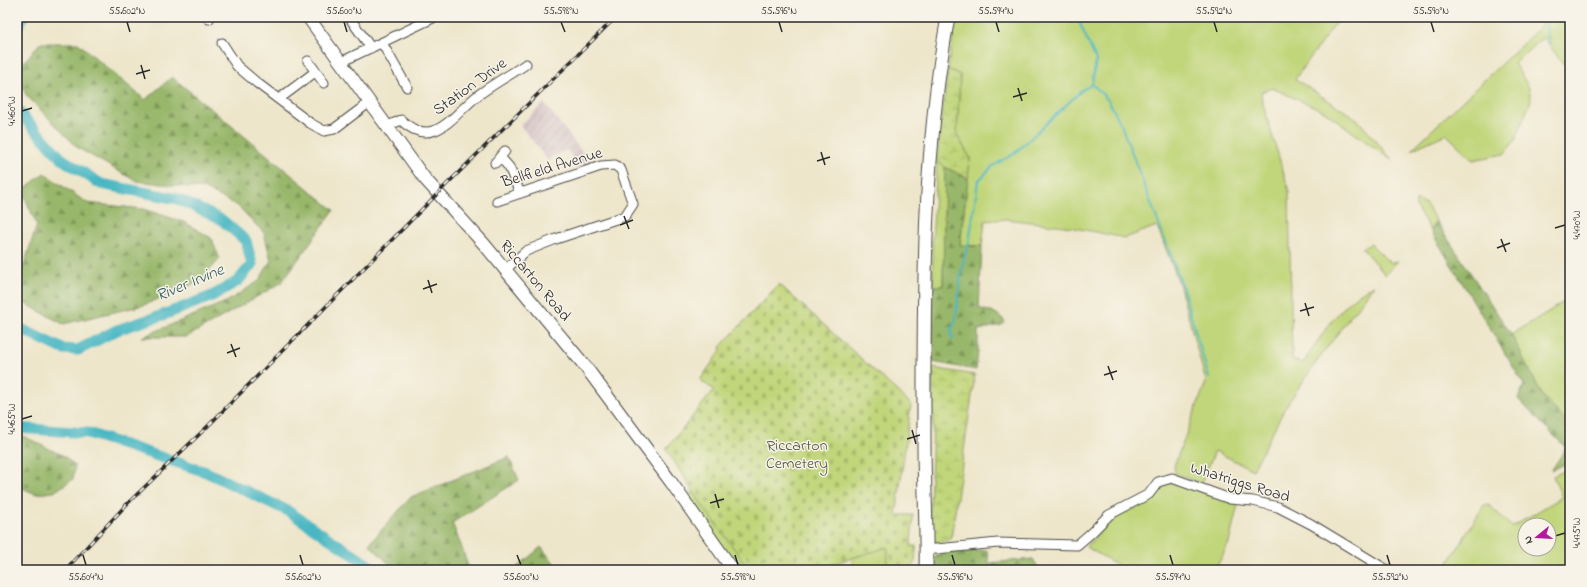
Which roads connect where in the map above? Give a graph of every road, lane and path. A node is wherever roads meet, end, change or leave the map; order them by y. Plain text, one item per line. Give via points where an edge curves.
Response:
1 (308, 17) edge
2 (349, 17) edge
3 (948, 17) edge
4 (429, 18) edge
5 (222, 43) dead end
6 (382, 43) junction
7 (371, 48) junction
8 (308, 61) dead end
9 (341, 62) junction
10 (526, 64) dead end
11 (315, 72) junction
12 (324, 83) dead end
13 (407, 87) dead end
14 (279, 99) junction
15 (370, 102) junction
16 (388, 126) junction
17 (500, 157) dead end
18 (520, 193) junction
19 (497, 201) dead end
20 (505, 270) junction
21 (926, 550) junction
22 (733, 570) edge
23 (926, 570) edge
24 (1387, 570) edge

1 - 9 main road, Riccarton Road
2 - 7 street
3 - 21 highway via 934,114 927,208 924,435
4 - 6 street
5 - 14 street via 237,66
6 - 7 street
6 - 13 street
7 - 9 street
8 - 11 street
9 - 15 main road, Riccarton Road
10 - 16 street, Station Drive via 477,96 444,127 421,132 413,130 401,120
11 - 12 street
11 - 14 street
14 - 15 street via 324,132 334,129
15 - 16 main road, Riccarton Road
16 - 20 main road, Riccarton Road via 425,179
17 - 18 street via 509,166
18 - 19 street, Bellfield Avenue
18 - 20 street, Bellfield Avenue via 601,166 615,165 621,170 633,204 626,216 526,251
20 - 22 main road, Riccarton Road via 584,366
21 - 23 highway
21 - 24 street, Whatriggs Road via 998,543 1077,545 1110,515 1149,494 1158,482 1172,478 1230,499 1278,507

